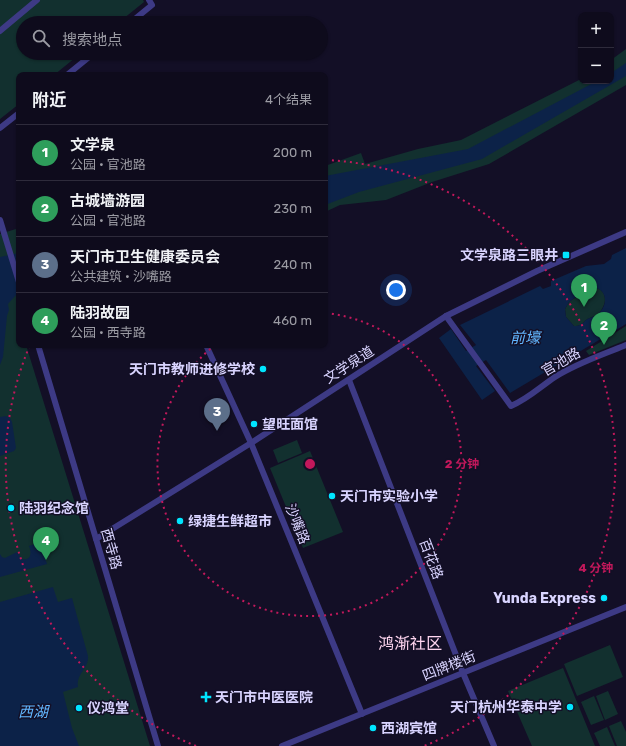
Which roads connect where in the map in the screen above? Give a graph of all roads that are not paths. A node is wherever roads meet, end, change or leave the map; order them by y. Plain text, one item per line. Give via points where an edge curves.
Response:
1 (38, 0) edge
2 (151, 2) edge
3 (18, 16) edge
4 (137, 16) edge
5 (16, 18) edge
6 (0, 31) edge
7 (85, 60) edge
8 (71, 72) edge
9 (16, 115) edge
10 (0, 128) edge
11 (0, 220) edge
12 (626, 232) edge
13 (16, 272) edge
14 (446, 316) junction
15 (626, 345) edge
16 (39, 348) edge
17 (207, 348) edge
18 (348, 380) junction
19 (250, 443) junction
20 (96, 539) junction
21 (626, 607) edge
22 (463, 673) junction
23 (362, 714) junction
24 (158, 746) edge
25 (282, 746) edge
26 (494, 746) edge

1 - 3 street
2 - 4 street
5 - 6 street
7 - 8 street
9 - 10 street
11 - 13 street
12 - 14 street, 文学泉道 via 537,271
14 - 15 street, 官池路 via 511,406 570,368
14 - 18 street, 文学泉道
16 - 20 street, 西寺路
17 - 19 street, 沙嘴路
18 - 19 street, 文学泉道
18 - 22 street, 百花路
19 - 20 street, 文学泉道
19 - 23 street, 沙嘴路
20 - 24 street, 西寺路
21 - 22 street, 四牌楼街
22 - 23 street, 四牌楼街
22 - 26 street, 百花路
23 - 25 street, 四牌楼街

